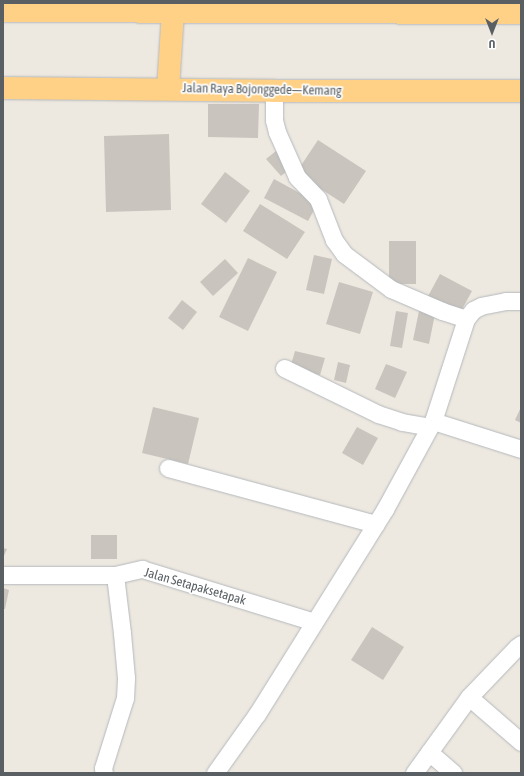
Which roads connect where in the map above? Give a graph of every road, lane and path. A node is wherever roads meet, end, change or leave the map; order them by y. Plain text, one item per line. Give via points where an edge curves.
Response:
1 (3, 11) edge
2 (173, 11) junction
3 (521, 13) edge
4 (3, 88) edge
5 (168, 89) junction
6 (274, 91) junction
7 (521, 91) edge
8 (521, 301) edge
9 (466, 319) junction
10 (284, 368) dead end
11 (431, 424) junction
12 (521, 449) edge
13 (168, 468) dead end
14 (376, 524) junction
15 (3, 575) edge
16 (115, 575) junction
17 (314, 622) junction
18 (520, 647) edge
19 (469, 697) junction
20 (521, 742) edge
21 (429, 752) junction
22 (104, 773) edge
23 (215, 773) edge
24 (414, 773) edge
25 (453, 773) edge

1 - 2 highway
2 - 3 highway
2 - 5 highway
4 - 5 highway, Jalan Raya Bojonggede—Kemang
5 - 6 highway, Jalan Raya Bojonggede—Kemang
6 - 7 highway, Jalan Raya Bojonggede—Kemang
6 - 9 street via 274,120 277,132 297,178 318,199 334,240 344,254 391,289
8 - 9 street via 481,306 473,310
9 - 11 street
10 - 11 street via 378,414 402,422
11 - 12 street
11 - 14 street
13 - 14 street
14 - 17 street
15 - 16 street, Jalan Setapaksetapak
16 - 17 street, Jalan Setapaksetapak via 142,570
16 - 22 street via 126,678 125,698 103,768
17 - 23 street via 257,714
18 - 19 street
19 - 20 street
19 - 21 street
21 - 24 street
21 - 25 street

